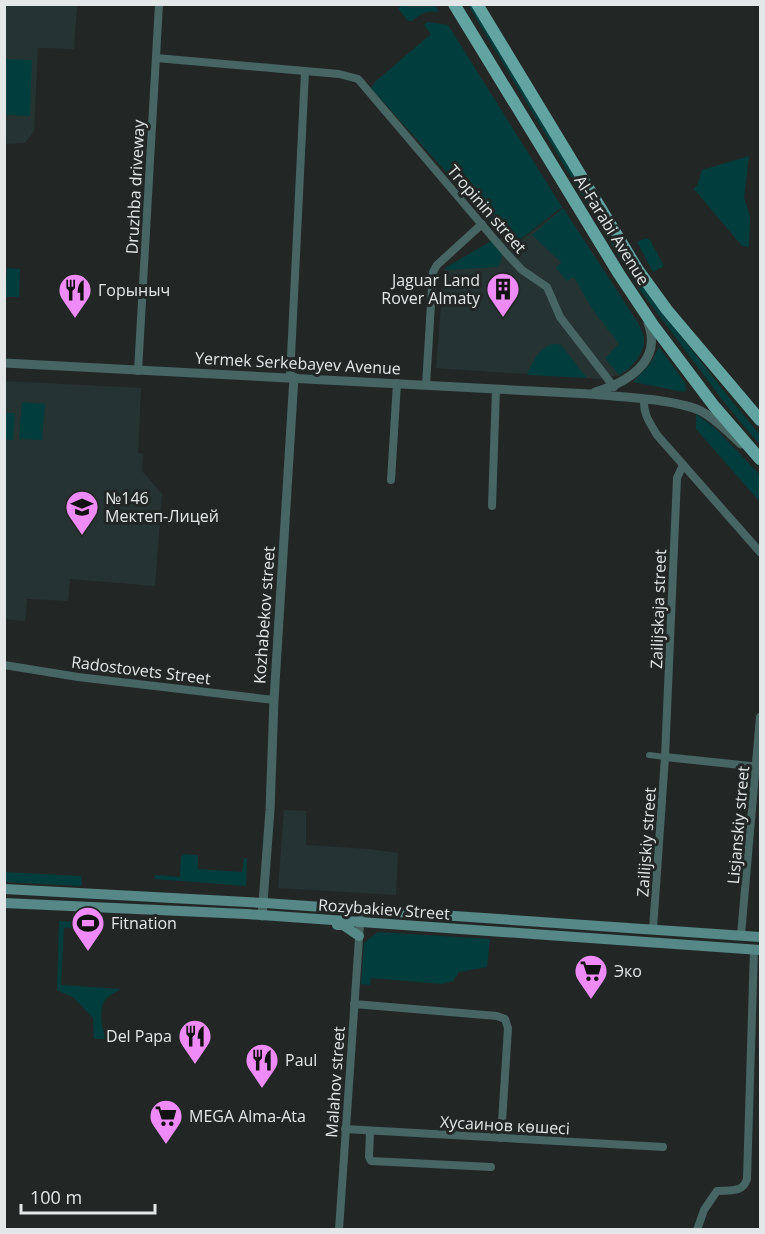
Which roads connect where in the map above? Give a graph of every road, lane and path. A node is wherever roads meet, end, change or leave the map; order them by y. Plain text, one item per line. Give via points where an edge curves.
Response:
1 (159, 4) edge
2 (453, 4) edge
3 (477, 4) edge
4 (156, 58) junction
5 (305, 72) junction
6 (482, 224) junction
7 (641, 307) junction
8 (4, 363) edge
9 (138, 371) junction
10 (292, 377) junction
11 (397, 383) junction
12 (426, 384) junction
13 (614, 387) junction
14 (496, 389) junction
15 (590, 393) junction
16 (644, 400) junction
17 (760, 420) edge
18 (760, 460) edge
19 (683, 465) junction
20 (391, 480) dead end
21 (492, 506) dead end
22 (760, 552) edge
23 (4, 665) edge
24 (274, 700) junction
25 (760, 717) edge
26 (649, 755) dead end
27 (665, 757) junction
28 (759, 767) edge
29 (4, 889) edge
30 (4, 903) edge
31 (264, 903) junction
32 (361, 909) junction
33 (262, 916) junction
34 (280, 917) junction
35 (360, 922) junction
36 (653, 929) junction
37 (741, 935) junction
38 (359, 936) junction
39 (760, 937) edge
40 (757, 950) edge
41 (354, 1004) junction
42 (345, 1130) junction
43 (370, 1132) junction
44 (501, 1138) junction
45 (663, 1146) dead end
46 (491, 1167) dead end
47 (339, 1230) edge
48 (697, 1230) edge

1 - 4 street, Druzhba driveway
2 - 7 main road, Al-Farabi Avenue
3 - 17 main road, Al-Farabi Avenue via 638,270
4 - 5 street
4 - 9 street, Druzhba driveway
5 - 6 street, Tropinin street via 358,79
5 - 10 street
6 - 12 street via 434,272
6 - 13 street, Tropinin street via 522,270 547,287 560,317
7 - 13 street via 652,334 650,351 637,372
7 - 18 main road, Al-Farabi Avenue via 714,406
8 - 9 street, Yermek Serkebayev Avenue
9 - 10 street, Yermek Serkebayev Avenue
10 - 11 street, Yermek Serkebayev Avenue
10 - 24 street, Kozhabekov street
11 - 12 street, Yermek Serkebayev Avenue
11 - 20 street
12 - 14 street, Yermek Serkebayev Avenue
13 - 15 street
14 - 15 street, Yermek Serkebayev Avenue
14 - 21 street
15 - 16 street
16 - 18 street via 699,410
16 - 19 street via 647,419
19 - 22 street
19 - 27 street, Zailijskaja street via 677,478
23 - 24 street, Radostovets Street
24 - 31 street, Kozhabekov street
25 - 28 street, Lisjanskiy street
26 - 27 street
27 - 28 street
27 - 36 street, Zailijskiy street
28 - 37 street, Lisjanskiy street
29 - 31 main road, Rozybakiev Street
30 - 33 main road, Rozybakiev Street
31 - 32 main road, Rozybakiev Street
31 - 33 street, Kozhabekov street
32 - 35 street, Malahov street
32 - 36 main road, Rozybakiev Street
33 - 34 main road, Rozybakiev Street
34 - 35 main road, Rozybakiev Street
34 - 38 main road via 343,925
35 - 38 street, Malahov street
35 - 40 main road, Rozybakiev Street
36 - 37 main road, Rozybakiev Street
37 - 39 main road, Rozybakiev Street
38 - 41 street, Malahov street
40 - 48 street via 747,1179 740,1190 717,1191
41 - 42 street, Malahov street
41 - 44 street via 505,1019 508,1028
42 - 43 street, Хусаинов көшесі
42 - 47 street, Malahov street
43 - 44 street, Хусаинов көшесі
43 - 46 street via 371,1161
44 - 45 street, Хусаинов көшесі

